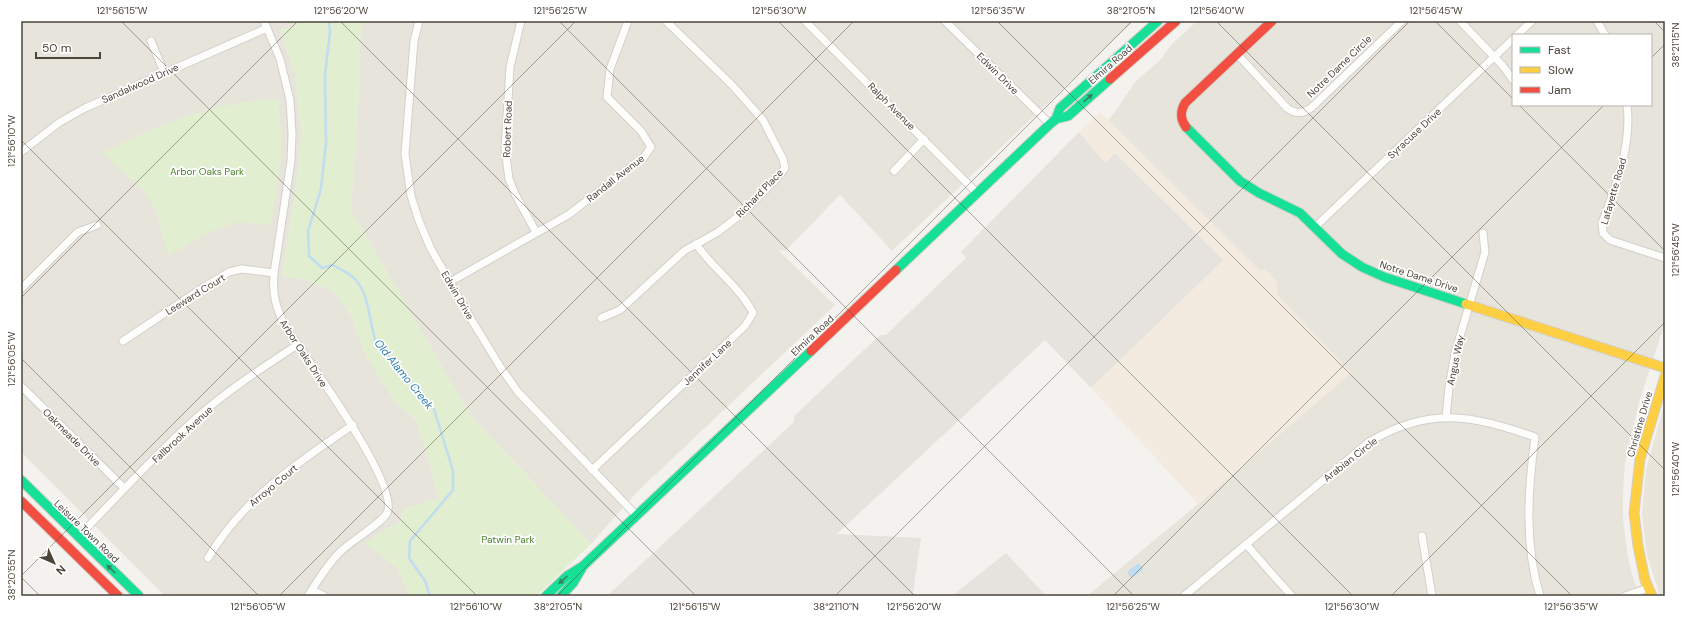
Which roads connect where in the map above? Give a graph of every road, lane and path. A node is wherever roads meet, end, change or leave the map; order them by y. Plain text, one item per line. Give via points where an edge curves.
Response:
1 (419, 21) edge
2 (521, 21) edge
3 (628, 21) edge
4 (666, 21) edge
5 (805, 21) edge
6 (945, 21) edge
7 (1158, 21) edge
8 (1176, 21) edge
9 (1272, 21) edge
10 (1402, 21) edge
11 (1460, 21) edge
12 (1532, 21) edge
13 (1597, 21) edge
14 (265, 24) edge
15 (1518, 34) edge
16 (1604, 34) edge
17 (1512, 40) edge
18 (151, 41) dead end
19 (1237, 54) junction
20 (1494, 57) junction
21 (164, 72) junction
22 (1512, 79) edge
23 (1627, 106) edge
24 (1053, 122) junction
25 (924, 139) junction
26 (21, 152) edge
27 (894, 171) dead end
28 (978, 193) junction
29 (97, 224) dead end
30 (1315, 227) junction
31 (536, 232) junction
32 (1483, 233) dead end
33 (696, 244) junction
34 (1665, 258) edge
35 (274, 273) junction
36 (450, 282) junction
37 (21, 289) edge
38 (1469, 304) junction
39 (601, 318) dead end
40 (123, 341) dead end
41 (297, 344) junction
42 (1665, 368) edge
43 (1665, 376) edge
44 (21, 386) edge
45 (1446, 417) junction
46 (353, 425) junction
47 (592, 470) junction
48 (21, 480) edge
49 (124, 488) junction
50 (21, 501) edge
51 (636, 516) junction
52 (40, 520) junction
53 (1422, 536) dead end
54 (78, 537) junction
55 (1246, 544) junction
56 (208, 558) dead end
57 (583, 566) junction
58 (1650, 592) edge
59 (310, 593) edge
60 (118, 596) edge
61 (139, 596) edge
62 (324, 596) edge
63 (546, 596) edge
64 (561, 596) edge
65 (1184, 596) edge
66 (1292, 596) edge
67 (1432, 596) edge
68 (1540, 596) edge
69 (1625, 596) edge

1 - 36 street, Edwin Drive via 414,41 405,154 411,196 419,221
2 - 31 street, Robert Road via 510,67 505,149 509,179
3 - 31 street, Randall Avenue via 610,69 607,97 641,131 651,147 644,157 568,214
4 - 33 street, Richard Place via 763,120 785,168 740,215 718,232
5 - 25 street, Ralph Avenue
6 - 24 street, Edwin Drive
7 - 24 main road, Elmira Road via 1060,108
24 -> 8 main road, Elmira Road via 1068,116
9 - 19 main road
10 - 19 street, Notre Dame Circle via 1311,108 1301,113 1287,108
11 - 20 street
12 - 15 street
13 - 16 street
14 - 21 street, Sandalwood Drive
14 - 35 street, Arbor Oaks Drive via 280,59 290,100 292,134 291,160
17 - 20 street, Syracuse Drive
18 - 21 street
19 - 30 main road, Notre Dame Drive via 1185,103 1181,114 1183,123 1249,187 1300,213
20 - 22 street
20 - 30 street, Syracuse Drive
21 - 26 street, Sandalwood Drive via 85,108 60,122
23 - 34 street, Lafayette Road via 1625,150 1602,223 1603,233 1610,240
24 - 28 main road, Elmira Road
25 - 27 street
25 - 28 street, Ralph Avenue
28 - 51 main road, Elmira Road
29 - 37 street via 78,232
30 - 38 main road, Notre Dame Drive via 1342,254 1371,271
31 - 36 street, Randall Avenue
32 - 38 street, Angus Way via 1485,252
33 - 39 street, Richard Place via 667,266 620,310
33 - 47 street, Jennifer Lane via 748,302 753,313 745,326
35 - 40 street, Leeward Court via 242,269 228,272
35 - 41 street, Arbor Oaks Drive via 272,291 277,310
36 - 47 street, Edwin Drive via 518,392
38 - 42 main road, Notre Dame Drive
38 - 45 street, Angus Way via 1455,353
41 - 46 street, Arbor Oaks Drive
41 - 49 street, Fallbrook Avenue via 227,393 194,420
43 - 58 main road, Christine Drive via 1640,459 1634,513 1638,546
44 - 49 street, Oakmeade Drive
45 - 55 street, Arabian Circle via 1416,421 1386,432 1369,442
45 - 68 street, Arabian Circle via 1483,421 1535,437 1530,470 1528,516
46 - 56 street, Arroyo Court via 283,474 265,490 246,508 216,544
46 - 59 street, Arbor Oaks Drive via 380,478 389,510 382,520 340,552
47 - 51 street, Edwin Drive
48 - 54 main road, Leisure Town Road
49 - 54 street, Fallbrook Avenue
50 - 52 main road
51 - 57 main road, Elmira Road
52 - 54 main road via 70,536
52 - 60 main road
53 - 67 street
61 -> 54 main road, Leisure Town Road
55 - 65 street, Arabian Circle
55 - 66 street
57 -> 63 main road, Elmira Road via 567,576
57 - 64 main road, Elmira Road
58 - 69 street
59 - 62 street

